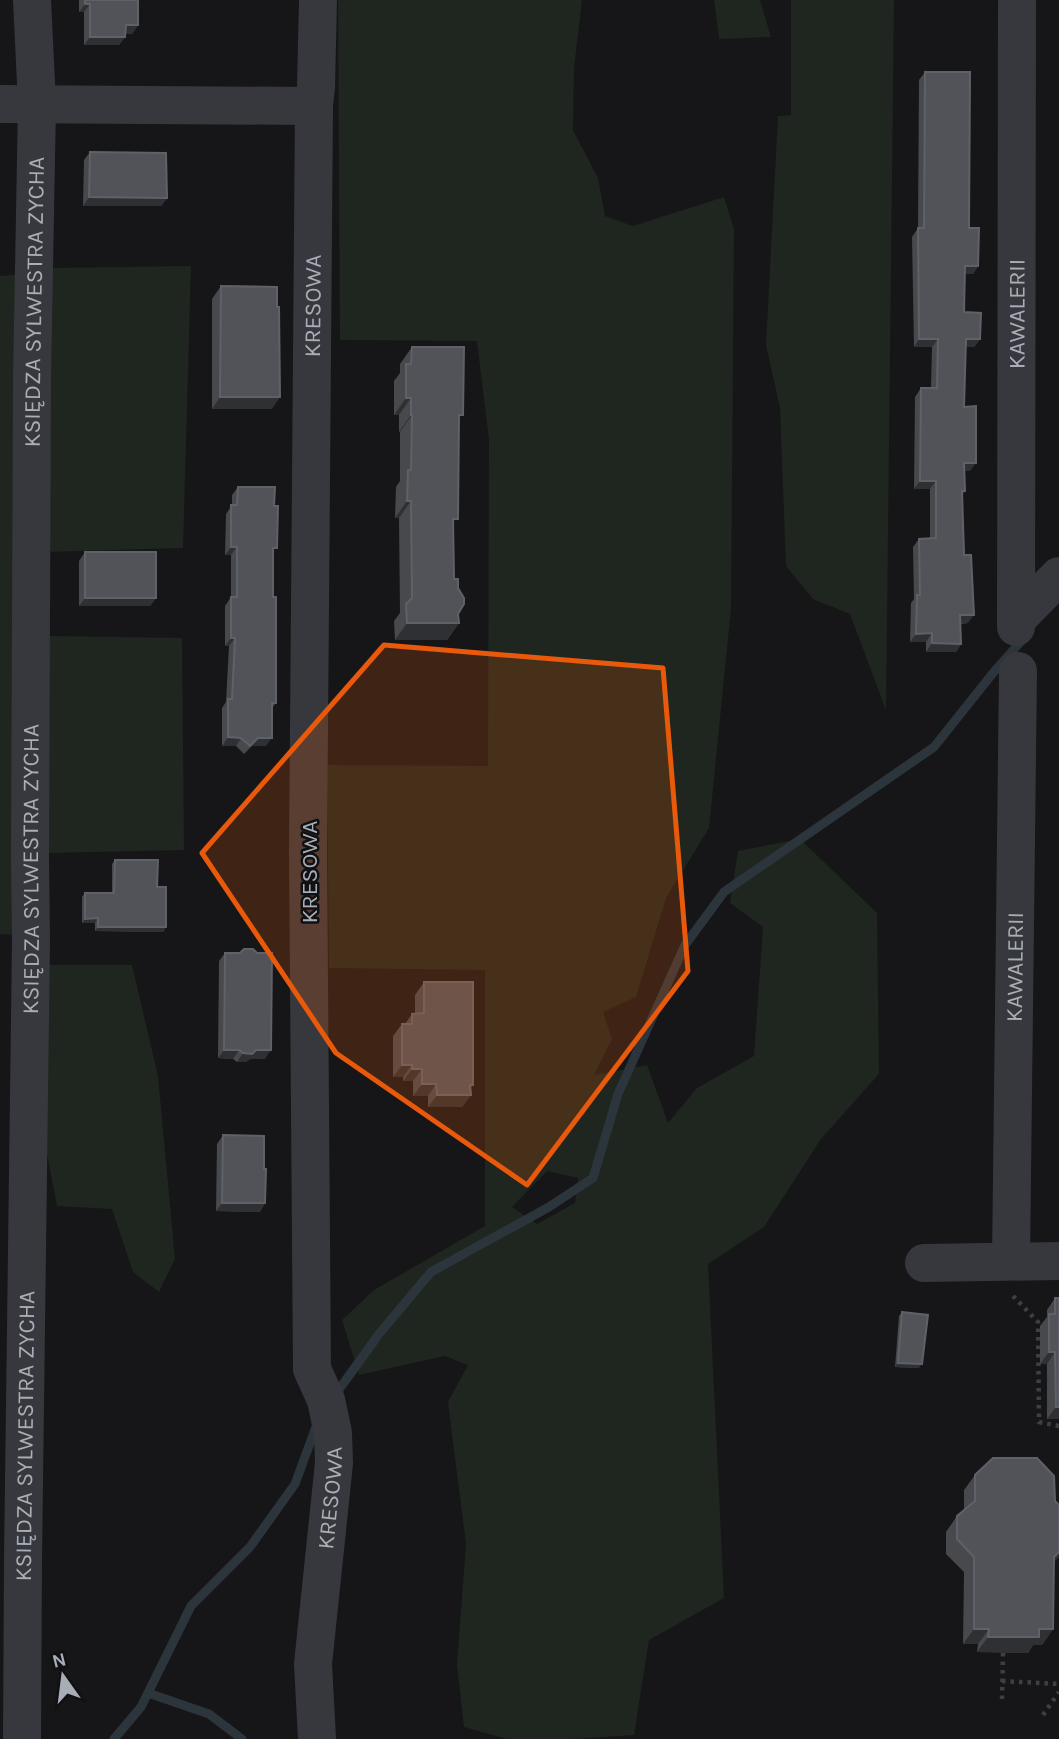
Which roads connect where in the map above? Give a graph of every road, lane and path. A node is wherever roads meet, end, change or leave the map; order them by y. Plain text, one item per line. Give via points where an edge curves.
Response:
1 (32, 0) edge
2 (318, 0) edge
3 (1017, 0) edge
4 (19, 104) edge
5 (314, 106) junction
6 (1059, 576) edge
7 (1018, 671) dead end
8 (1059, 1261) edge
9 (924, 1263) dead end
10 (1011, 1277) junction
11 (1059, 1426) edge
12 (1003, 1653) edge
13 (1002, 1681) junction
14 (1059, 1684) edge
15 (1059, 1692) edge
16 (1002, 1699) dead end
17 (1043, 1715) dead end
18 (22, 1739) edge
19 (317, 1739) edge

1 - 4 street, KSIĘDZA SYLWESTRA ZYCHA
2 - 5 street, KRESOWA
3 - 6 street, KAWALERII via 1016,624
4 - 5 street
4 - 18 street, KSIĘDZA SYLWESTRA ZYCHA via 32,379
5 - 19 street, KRESOWA via 308,838 312,1369 326,1400 334,1463 313,1664
7 - 10 street, KAWALERII
8 - 10 street
9 - 10 street
10 - 11 path via 1038,1322 1039,1422
12 - 13 path
13 - 14 path
13 - 16 path
15 - 17 path

